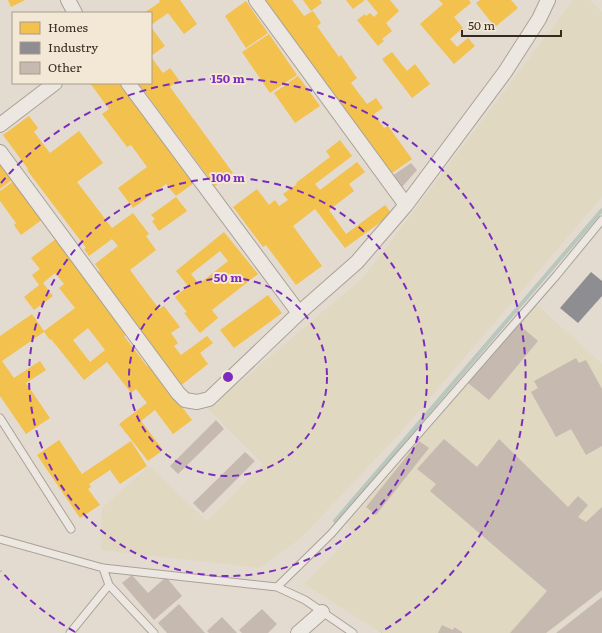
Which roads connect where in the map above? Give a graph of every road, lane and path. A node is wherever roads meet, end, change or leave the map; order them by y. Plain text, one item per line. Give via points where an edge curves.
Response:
1 (68, 0) edge
2 (256, 0) edge
3 (548, 0) edge
4 (74, 12) edge
5 (54, 84) edge
6 (129, 84) edge
7 (0, 125) edge
8 (0, 152) edge
9 (406, 205) junction
10 (602, 220) edge
11 (299, 313) junction
12 (0, 418) edge
13 (71, 528) dead end
14 (0, 539) edge
15 (103, 568) junction
16 (109, 585) junction
17 (277, 587) junction
18 (322, 612) junction
19 (70, 633) edge
20 (154, 633) edge
21 (298, 633) edge
22 (353, 633) edge

1 - 4 street
2 - 9 street
3 - 9 street via 505,72
5 - 7 street
6 - 11 street
8 - 11 street via 185,400 197,402 209,399
9 - 11 street via 357,262
10 - 17 lane via 331,534
12 - 13 lane
14 - 15 lane
15 - 16 lane
15 - 17 lane
16 - 19 lane
16 - 20 lane
17 - 18 lane via 305,600
18 - 21 street
18 - 22 lane

